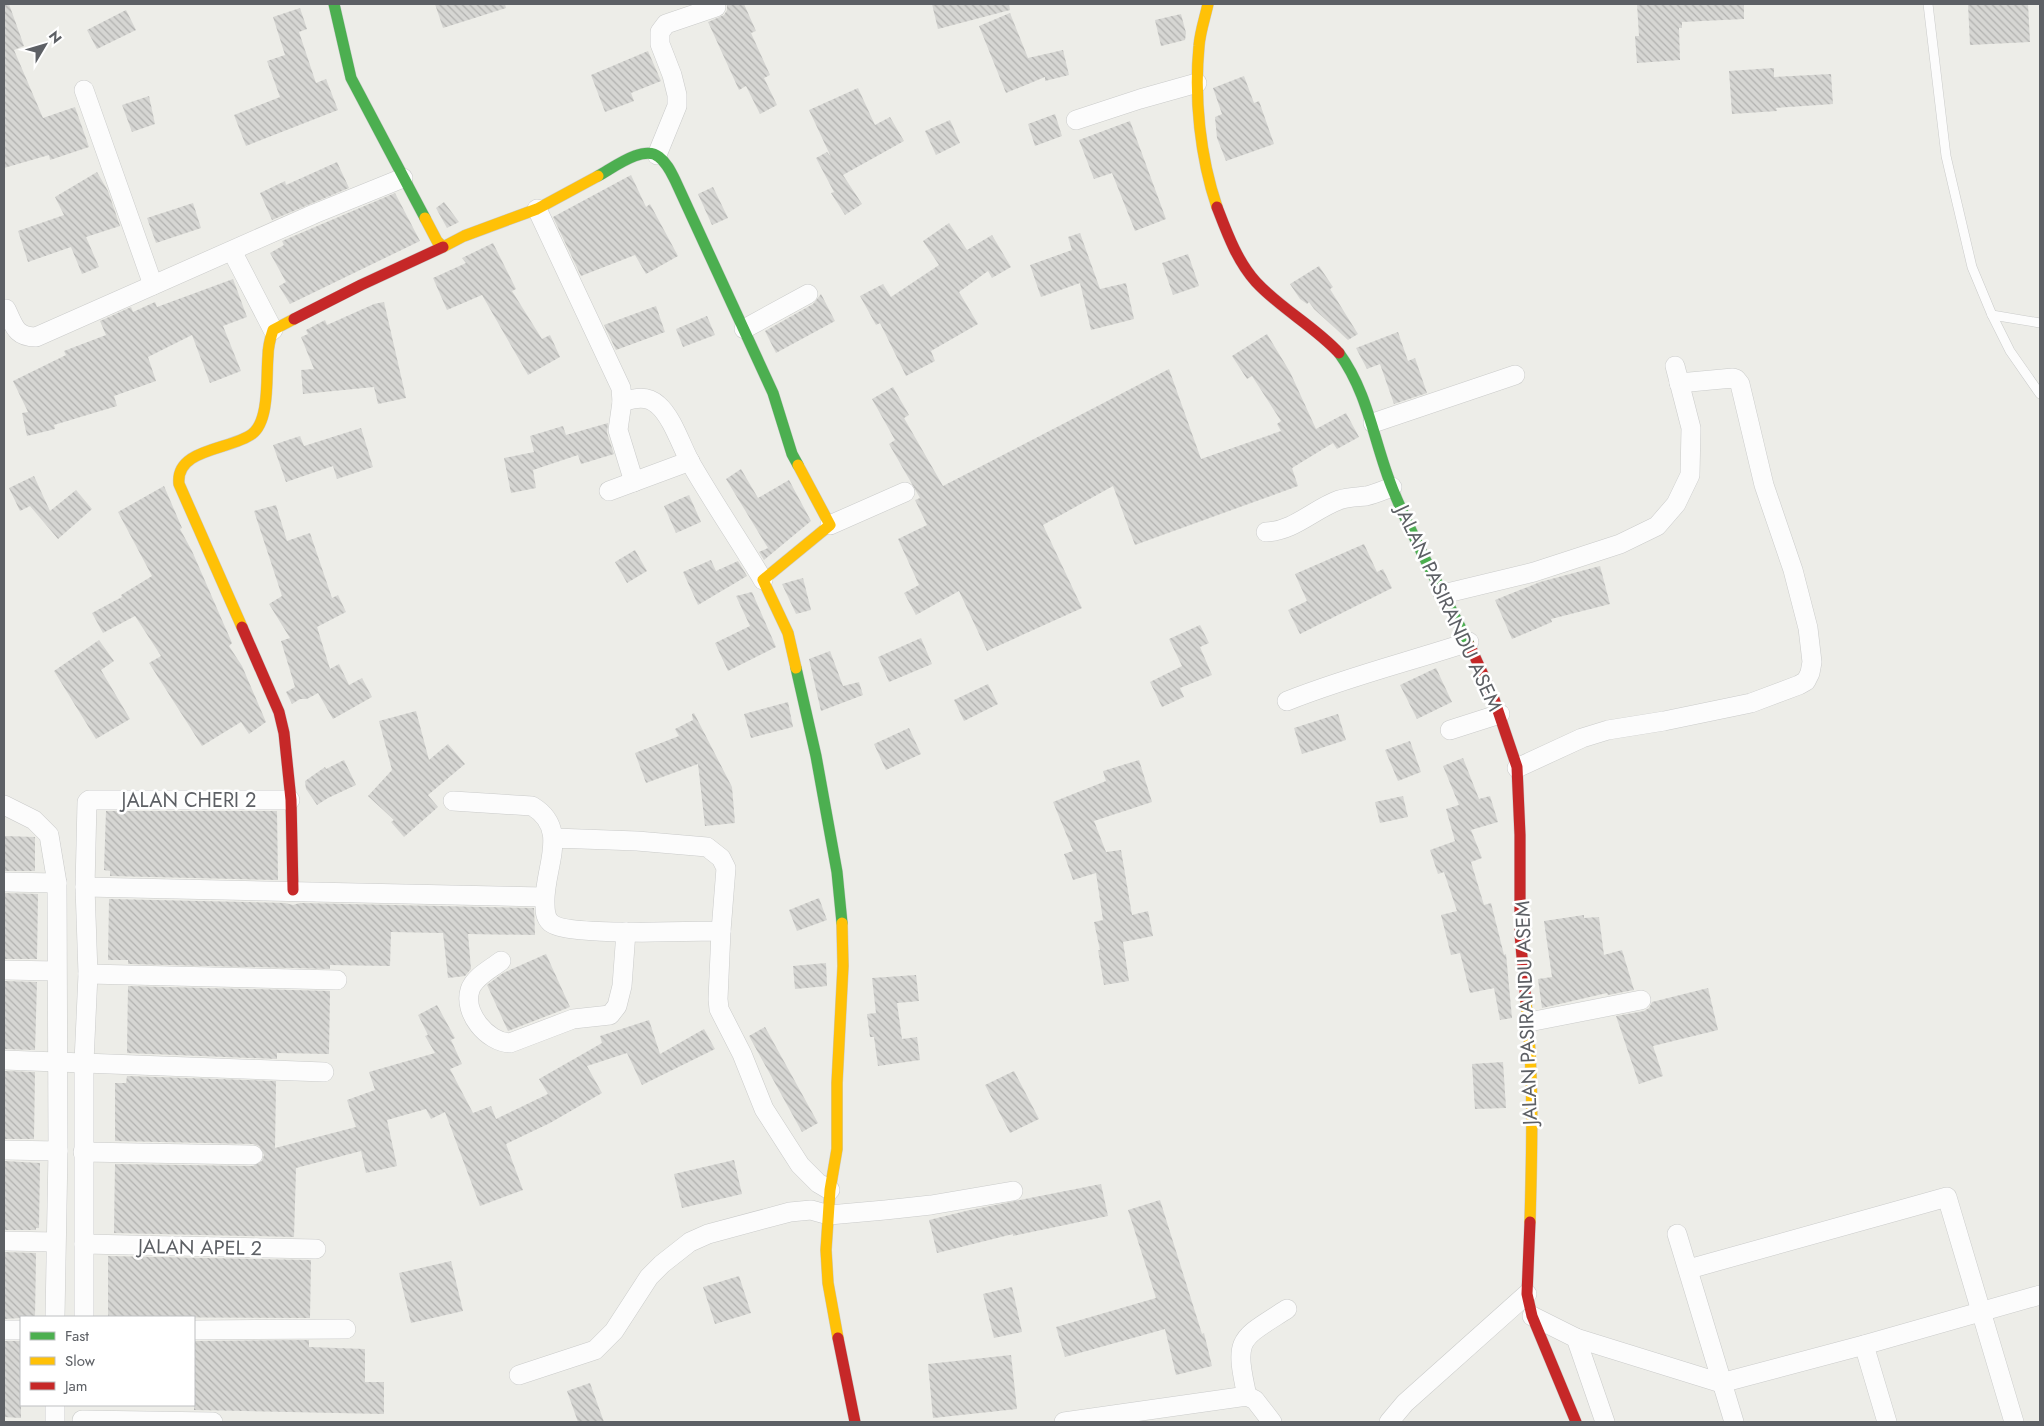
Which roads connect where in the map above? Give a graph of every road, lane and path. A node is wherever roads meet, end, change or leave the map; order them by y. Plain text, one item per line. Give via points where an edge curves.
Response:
1 (334, 4) edge
2 (1208, 4) edge
3 (1928, 4) edge
4 (716, 7) dead end
5 (1197, 83) junction
6 (84, 90) dead end
7 (1076, 120) dead end
8 (656, 155) junction
9 (403, 178) junction
10 (537, 209) junction
11 (443, 247) junction
12 (232, 251) junction
13 (153, 284) junction
14 (808, 294) dead end
15 (4, 307) edge
16 (1992, 315) junction
17 (2040, 323) edge
18 (744, 329) junction
19 (273, 330) junction
20 (1515, 375) dead end
21 (2040, 394) edge
22 (622, 402) junction
23 (1373, 423) junction
24 (690, 461) junction
25 (634, 482) junction
26 (1392, 487) junction
27 (609, 491) dead end
28 (905, 492) dead end
29 (830, 525) junction
30 (1266, 532) dead end
31 (763, 580) junction
32 (1443, 594) junction
33 (1469, 642) junction
34 (1287, 701) dead end
35 (1500, 714) junction
36 (1450, 730) dead end
37 (1517, 768) junction
38 (290, 800) junction
39 (453, 801) dead end
40 (4, 805) edge
41 (554, 838) junction
42 (4, 882) edge
43 (57, 883) junction
44 (85, 887) junction
45 (293, 890) junction
46 (544, 897) junction
47 (721, 930) junction
48 (626, 932) junction
49 (501, 961) dead end
50 (4, 970) edge
51 (56, 971) junction
52 (88, 974) junction
53 (337, 980) dead end
54 (1641, 1000) dead end
55 (1529, 1022) junction
56 (4, 1060) edge
57 (56, 1061) junction
58 (84, 1062) junction
59 (324, 1072) dead end
60 (4, 1150) edge
61 (58, 1152) junction
62 (83, 1152) junction
63 (253, 1155) dead end
64 (830, 1190) junction
65 (1013, 1191) dead end
66 (828, 1215) junction
67 (1677, 1234) dead end
68 (4, 1241) edge
69 (55, 1242) junction
70 (84, 1244) junction
71 (316, 1249) dead end
72 (1689, 1270) junction
73 (1528, 1294) junction
74 (2040, 1295) edge
75 (1287, 1309) dead end
76 (1981, 1312) junction
77 (55, 1316) edge
78 (84, 1316) edge
79 (1532, 1316) junction
80 (346, 1329) dead end
81 (4, 1330) edge
82 (20, 1330) edge
83 (195, 1330) edge
84 (1576, 1338) junction
85 (1864, 1346) junction
86 (519, 1375) dead end
87 (1721, 1383) junction
88 (1247, 1396) junction
89 (55, 1406) edge
90 (82, 1416) edge
91 (55, 1422) edge
92 (213, 1422) edge
93 (855, 1422) edge
94 (1064, 1422) edge
95 (1272, 1422) edge
96 (1389, 1422) edge
97 (1576, 1422) edge
98 (1605, 1422) edge
99 (1734, 1422) edge
100 (1887, 1422) edge
101 (2014, 1422) edge

1 - 9 street via 351,78
2 - 5 street, JALAN PASIRANDU ASEM via 1199,45
3 - 16 lane via 1946,156 1972,267
4 - 8 street via 666,24 660,32 659,40 672,75 677,106
5 - 7 street
5 - 23 street, JALAN PASIRANDU ASEM via 1201,138 1215,201 1236,253 1255,280 1325,338 1347,363
6 - 13 street
8 - 10 street via 650,152 636,155
8 - 18 street via 662,158 675,180
9 - 11 street
9 - 12 street
10 - 11 street
10 - 22 street via 621,388
11 - 19 street
12 - 13 street
12 - 19 street
13 - 15 street via 36,337 25,337 16,331
14 - 18 street
16 - 17 lane
16 - 21 lane via 2010,351
18 - 29 street via 773,393 792,454
19 - 38 street via 267,350 265,403 258,428 253,434 186,460 178,475 179,484 279,712
20 - 23 street
22 - 24 street via 647,398 658,404
22 - 25 street via 618,430
23 - 26 street, JALAN PASIRANDU ASEM
24 - 25 street
24 - 31 street
25 - 27 street
26 - 30 street via 1342,499 1279,532
26 - 32 street, JALAN PASIRANDU ASEM
28 - 29 street
29 - 31 street
31 - 64 street via 788,633 816,756 842,910 837,1149
32 - 33 street, JALAN PASIRANDU ASEM
32 - 37 street via 1534,572 1620,544 1656,526 1676,504 1690,475 1691,428 1677,374 1733,378 1740,384 1764,485 1794,570 1808,628 1812,662 1806,681 1751,703 1608,730 1582,738
33 - 34 street via 1336,682
33 - 35 street, JALAN PASIRANDU ASEM
35 - 36 street
35 - 37 street, JALAN PASIRANDU ASEM
37 - 55 street, JALAN PASIRANDU ASEM via 1521,836 1520,934
38 - 44 street, JALAN CHERI 2 via 89,800 86,806
38 - 45 street
39 - 41 street via 532,806 544,813 551,823
40 - 43 street via 34,820 50,835
41 - 46 street
41 - 47 street via 707,848 721,858 726,868
42 - 43 street
43 - 51 street
44 - 45 street
44 - 52 street
45 - 46 street
46 - 48 street via 550,923 561,928
47 - 48 street
47 - 64 street via 719,1009 742,1054 764,1109 800,1165
48 - 49 street via 622,986 617,1006 610,1015 572,1019 510,1042 493,1039 482,1029 468,1000 475,981
50 - 51 street
51 - 57 street
52 - 53 street
52 - 58 street
54 - 55 street
55 - 73 street, JALAN PASIRANDU ASEM via 1532,1151
56 - 57 street
57 - 58 street
57 - 61 street
58 - 59 street
58 - 62 street
60 - 61 street
61 - 69 street
62 - 63 street
62 - 70 street
64 - 66 street
65 - 66 street via 931,1205
66 - 86 street via 811,1210 790,1212 690,1242 672,1254 649,1277 614,1331 595,1350
66 - 93 street via 828,1283
67 - 72 street
68 - 69 street
69 - 77 street
70 - 71 street, JALAN APEL 2
70 - 78 street
72 - 76 street via 1946,1196
72 - 87 street
73 - 79 street, JALAN PASIRANDU ASEM
73 - 96 street via 1405,1403
74 - 76 street
75 - 88 street via 1249,1333 1241,1347 1240,1365
76 - 85 street
76 - 101 street
79 - 84 street
79 - 97 street, JALAN PASIRANDU ASEM
80 - 83 street
81 - 82 street
84 - 87 street
84 - 98 street
85 - 87 street
85 - 100 street
87 - 99 street
88 - 94 street
88 - 95 street via 1255,1400
89 - 91 street
90 - 92 street

